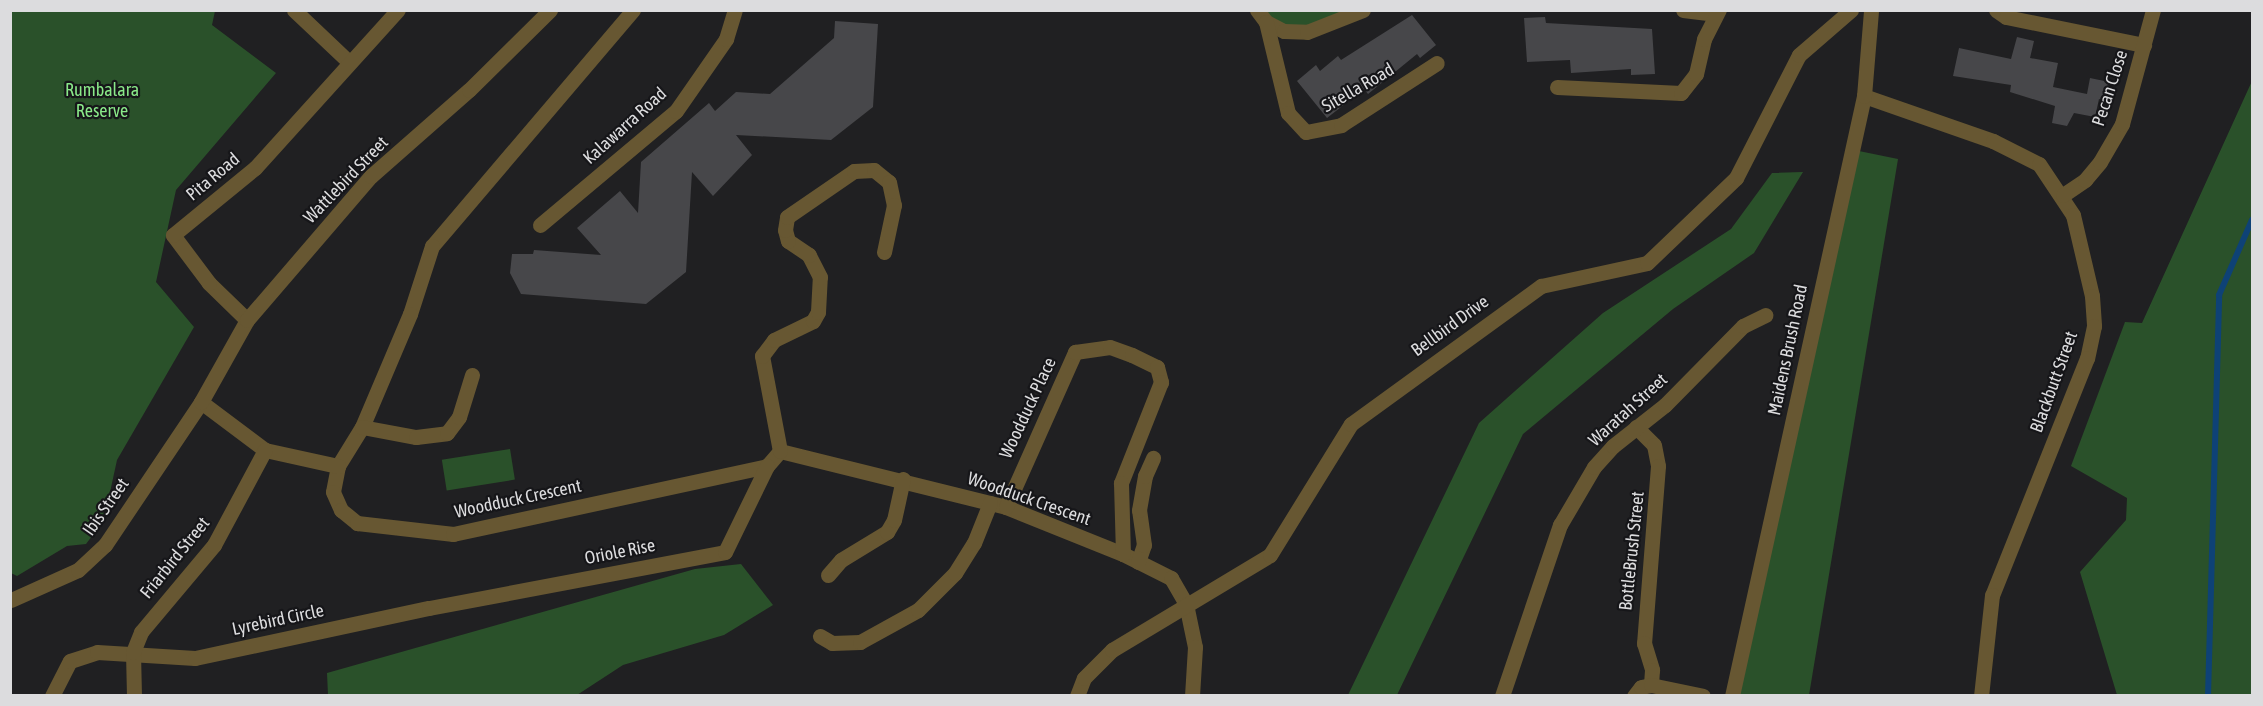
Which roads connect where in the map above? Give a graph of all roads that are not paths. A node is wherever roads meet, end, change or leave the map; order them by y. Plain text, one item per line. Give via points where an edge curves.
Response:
1 (294, 10) edge
2 (398, 10) edge
3 (550, 10) edge
4 (633, 10) edge
5 (735, 10) edge
6 (1364, 10) edge
7 (1683, 10) edge
8 (1851, 10) edge
9 (1871, 10) edge
10 (1996, 10) edge
11 (2152, 10) edge
12 (1717, 12) edge
13 (1261, 16) edge
14 (2144, 45) junction
15 (348, 61) junction
16 (1437, 63) dead end
17 (1557, 87) dead end
18 (1864, 96) junction
19 (2063, 195) junction
20 (540, 225) dead end
21 (884, 252) dead end
22 (1766, 315) dead end
23 (247, 320) junction
24 (472, 375) dead end
25 (201, 402) junction
26 (362, 427) junction
27 (1636, 427) junction
28 (265, 450) junction
29 (780, 451) junction
30 (1154, 458) dead end
31 (338, 466) junction
32 (767, 466) junction
33 (903, 480) junction
34 (990, 503) junction
35 (1006, 507) junction
36 (1123, 554) junction
37 (1138, 562) junction
38 (828, 575) dead end
39 (11, 601) edge
40 (1186, 604) junction
41 (429, 608) joint
42 (820, 636) dead end
43 (133, 652) junction
44 (1651, 685) junction
45 (52, 696) edge
46 (134, 696) edge
47 (1077, 696) edge
48 (1192, 696) edge
49 (1502, 696) edge
50 (1634, 696) edge
51 (1703, 696) edge
52 (1732, 696) edge
53 (1981, 696) edge

1 - 15 street
2 - 15 street, Pita Road
3 - 23 street, Wattlebird Street via 470,90 372,176
4 - 26 street, Woodduck Crescent via 432,246 410,314
5 - 20 street, Kalawarra Road via 726,39 676,111
6 - 13 street, Sitella Road via 1307,32 1284,31
7 - 12 street
8 - 40 street, Bellbird Drive via 1799,55 1736,178 1647,263 1541,286 1439,358 1351,424 1270,555
9 - 18 street, Maidens Brush Road
10 - 14 street via 2006,17
11 - 14 street, Pecan Close
12 - 17 street via 1704,39 1696,74 1681,93
13 - 16 street, Sitella Road via 1288,114 1306,132 1341,125
14 - 19 street, Pecan Close via 2134,86 2111,144 2085,180
15 - 23 street, Pita Road via 255,168 173,235 209,283
18 - 19 street, Blackbutt Street via 2028,156 2047,172
18 - 52 street, Maidens Brush Road
19 - 53 street, Blackbutt Street via 2073,214 2091,296 2092,342 1992,595
21 - 29 street via 894,205 889,182 874,170 854,171 787,217 786,238 816,263 820,277 818,312 813,321 774,340 762,356
22 - 27 street, Waratah Street via 1743,326 1665,405
23 - 25 street, Wattlebird Street
24 - 26 street via 459,417 447,433 416,437
25 - 28 street
25 - 39 street, Ibis Street via 105,545 78,570
26 - 31 street, Woodduck Crescent
27 - 44 street, BottleBrush Street via 1654,446 1658,465 1644,624
27 - 49 street, Waratah Street via 1594,467 1560,525
28 - 31 street
28 - 43 street, Friarbird Street via 214,545 141,632
29 - 32 street
29 - 33 street, Woodduck Crescent
30 - 37 street via 1145,476 1139,510 1144,544
31 - 32 street, Woodduck Crescent via 333,492 341,510 357,523 453,534
32 - 41 street, Oriole Rise via 724,552
33 - 34 street, Woodduck Crescent
33 - 38 street via 894,520 887,532 841,560
34 - 35 street, Woodduck Crescent
34 - 42 street via 974,543 955,573 918,610 860,642 832,644
35 - 36 street, Woodduck Crescent
35 - 36 street, Woodduck Place via 1075,352 1110,346 1157,367 1161,382 1121,483
36 - 37 street, Woodduck Crescent
37 - 40 street, Woodduck Crescent via 1170,578
40 - 47 street, Bellbird Drive via 1112,650 1084,678
40 - 48 street, Woodduck Crescent via 1195,647
41 - 43 street, Lyrebird Circle via 195,658
43 - 45 street, Lyrebird Circle via 97,652 70,661
43 - 46 street, Friarbird Street
44 - 50 street via 1641,687
44 - 51 street

